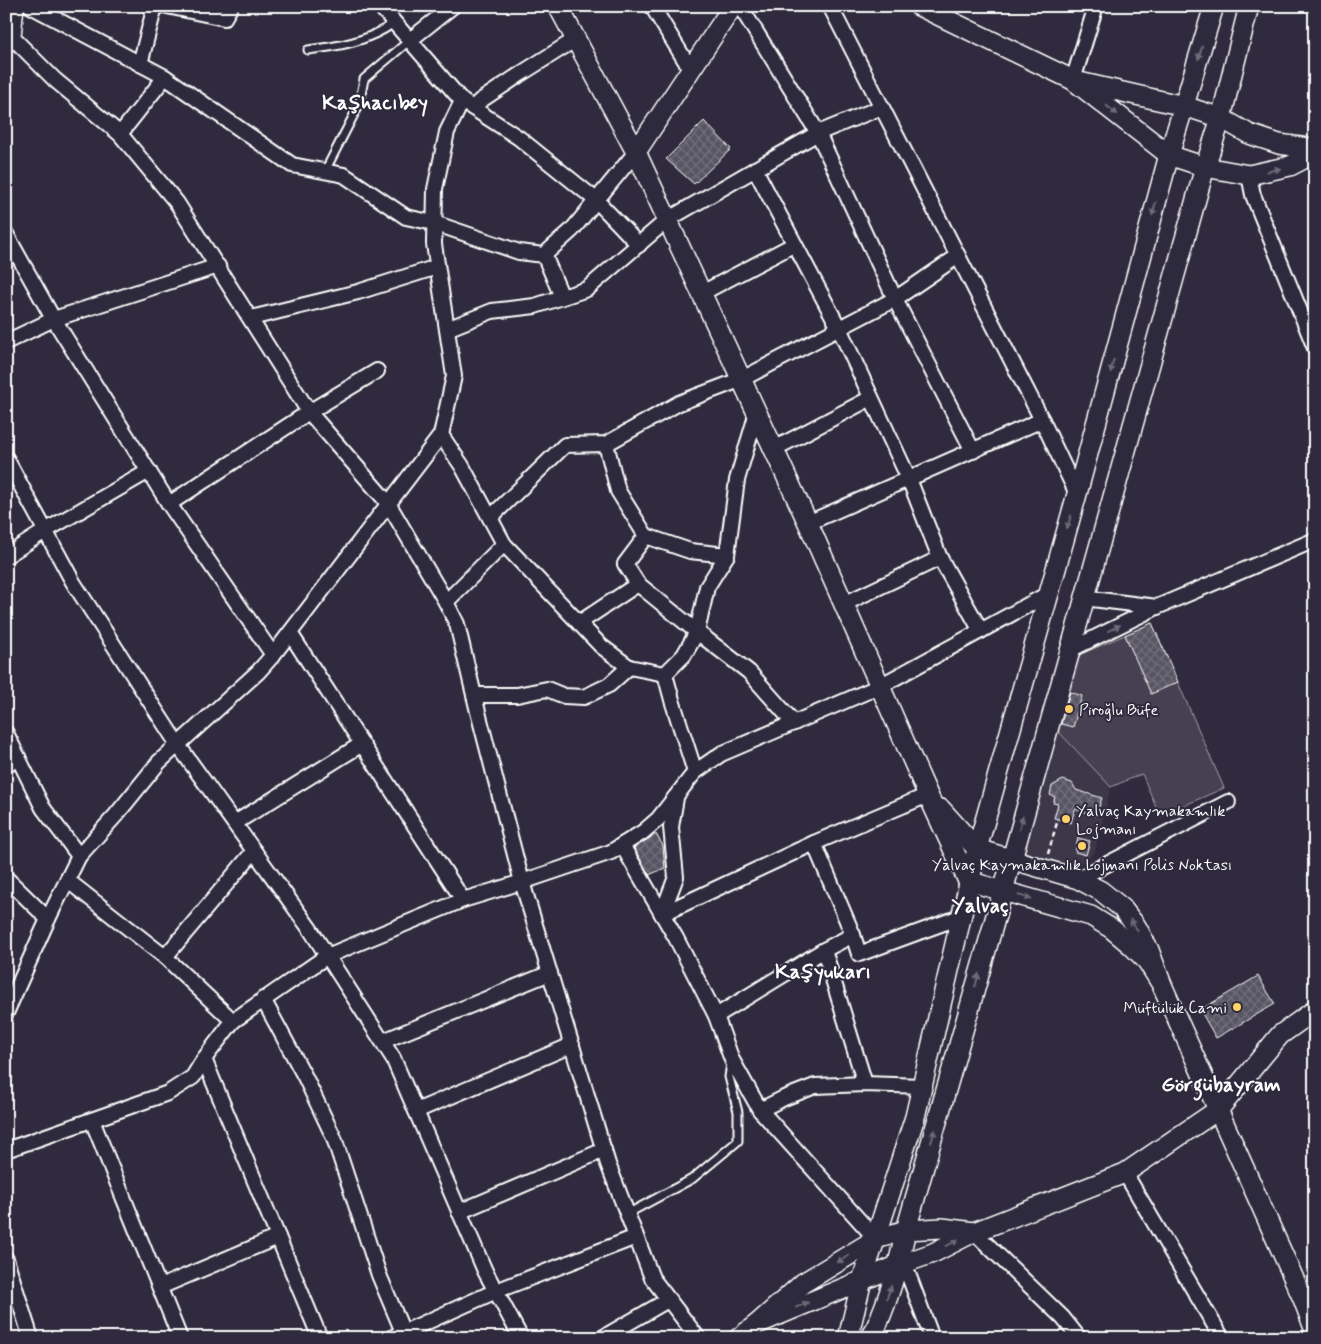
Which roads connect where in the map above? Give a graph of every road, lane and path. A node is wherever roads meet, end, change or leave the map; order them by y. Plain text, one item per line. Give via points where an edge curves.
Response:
1 (14, 6) edge
2 (31, 6) edge
3 (156, 6) edge
4 (167, 6) edge
5 (231, 6) edge
6 (380, 6) edge
7 (453, 6) edge
8 (558, 6) edge
9 (652, 6) edge
10 (733, 6) edge
11 (740, 6) edge
12 (830, 6) edge
13 (919, 6) edge
14 (1096, 6) edge
15 (1214, 6) edge
16 (1248, 6) edge
17 (394, 23) junction
18 (576, 39) junction
19 (9, 40) edge
20 (410, 40) junction
21 (308, 50) dead end
22 (140, 64) junction
23 (691, 70) junction
24 (165, 77) junction
25 (1073, 80) junction
26 (468, 104) junction
27 (1184, 106) junction
28 (882, 107) junction
29 (1221, 118) junction
30 (818, 133) junction
31 (120, 134) junction
32 (636, 152) junction
33 (1168, 154) junction
34 (1313, 157) edge
35 (1205, 167) junction
36 (755, 169) junction
37 (325, 172) junction
38 (1249, 174) junction
39 (596, 200) junction
40 (668, 220) junction
41 (434, 223) junction
42 (6, 234) edge
43 (639, 245) junction
44 (793, 245) junction
45 (544, 255) junction
46 (958, 256) junction
47 (218, 266) junction
48 (438, 267) junction
49 (702, 293) junction
50 (562, 297) junction
51 (894, 299) junction
52 (251, 318) junction
53 (54, 319) junction
54 (839, 328) junction
55 (447, 329) junction
56 (6, 342) edge
57 (1315, 348) edge
58 (377, 371) dead end
59 (742, 380) junction
60 (871, 398) junction
61 (309, 412) junction
62 (757, 412) junction
63 (1042, 420) junction
64 (441, 435) junction
65 (606, 444) junction
66 (774, 450) junction
67 (973, 451) junction
68 (6, 458) edge
69 (149, 471) junction
70 (909, 479) junction
71 (1077, 494) junction
72 (169, 504) junction
73 (388, 504) junction
74 (490, 518) junction
75 (808, 523) junction
76 (45, 531) junction
77 (646, 536) junction
78 (1315, 540) edge
79 (504, 544) junction
80 (727, 555) junction
81 (6, 556) edge
82 (940, 558) junction
83 (638, 584) junction
84 (1048, 594) junction
85 (1084, 598) junction
86 (446, 602) junction
87 (844, 604) junction
88 (1157, 607) junction
89 (579, 623) junction
90 (980, 631) junction
91 (697, 632) junction
92 (290, 633) junction
93 (1070, 650) junction
94 (273, 655) junction
95 (629, 667) junction
96 (666, 674) junction
97 (880, 686) junction
98 (474, 696) junction
99 (794, 723) junction
100 (6, 733) edge
101 (362, 744) junction
102 (178, 745) junction
103 (18, 758) junction
104 (6, 766) edge
105 (695, 772) junction
106 (677, 795) junction
107 (928, 795) junction
108 (1228, 802) dead end
109 (1058, 819) dead end
110 (235, 823) junction
111 (814, 844) junction
112 (622, 845) junction
113 (977, 849) junction
114 (254, 851) junction
115 (79, 856) junction
116 (1012, 858) junction
117 (1044, 870) junction
118 (6, 878) edge
119 (1078, 879) junction
120 (67, 880) junction
121 (968, 881) junction
122 (522, 882) junction
123 (1003, 891) junction
124 (463, 900) junction
125 (662, 914) junction
126 (960, 917) junction
127 (48, 919) junction
128 (853, 935) junction
129 (824, 950) junction
130 (328, 956) junction
131 (165, 957) junction
132 (550, 973) junction
133 (1162, 985) junction
134 (263, 999) junction
135 (1315, 1010) edge
136 (6, 1013) edge
137 (716, 1016) junction
138 (233, 1021) junction
139 (383, 1042) junction
140 (572, 1045) junction
141 (204, 1059) junction
142 (732, 1060) junction
143 (865, 1084) junction
144 (922, 1086) junction
145 (1219, 1109) junction
146 (416, 1110) junction
147 (760, 1110) junction
148 (92, 1120) junction
149 (6, 1149) edge
150 (604, 1150) junction
151 (1125, 1173) junction
152 (460, 1212) junction
153 (627, 1214) junction
154 (906, 1230) junction
155 (974, 1232) junction
156 (278, 1237) junction
157 (636, 1237) junction
158 (876, 1239) junction
159 (6, 1259) edge
160 (902, 1264) junction
161 (862, 1280) junction
162 (160, 1287) junction
163 (496, 1291) junction
164 (668, 1300) junction
165 (757, 1324) junction
166 (1315, 1331) edge
167 (397, 1335) edge
168 (26, 1336) edge
169 (180, 1338) edge
170 (320, 1338) edge
171 (521, 1338) edge
172 (602, 1338) edge
173 (698, 1338) edge
174 (739, 1338) edge
175 (848, 1338) edge
176 (872, 1338) edge
177 (932, 1338) edge
178 (1079, 1338) edge
179 (1222, 1338) edge

1 - 19 street
2 - 22 street
3 - 22 street
4 - 5 street via 224,18
6 - 17 street
7 - 20 street
8 - 18 street
9 - 23 street
10 - 23 street
11 - 30 street
12 - 28 street
13 - 25 street
14 - 25 street
15 -> 27 street
16 - 29 street
17 - 20 street
17 - 21 lane via 380,33 347,44
18 - 26 street via 480,101
18 - 32 street
19 - 31 street
20 - 26 street
20 - 37 lane via 364,79 360,105
22 - 24 street
23 - 32 street
24 - 31 street
24 - 37 street via 292,165
25 - 27 street
25 -> 33 street
26 - 39 street via 519,138
26 - 41 street via 447,132 434,189
27 - 29 street
27 - 33 street
28 - 30 street
28 - 46 street
29 - 34 street via 1249,134
29 - 35 street
30 - 36 street
30 - 51 street
31 - 47 street via 177,203
32 - 39 street
32 - 40 street
33 - 35 street
33 -> 71 street
38 -> 34 street via 1290,166
35 - 38 street
35 - 85 street
36 - 40 street
36 - 44 street
37 - 41 street via 344,176 406,216
38 - 57 street via 1253,195
39 - 43 street
39 - 45 street via 572,230
40 - 43 street
40 - 49 street
41 - 45 street via 519,252
41 - 48 street
42 - 53 street
43 - 50 street via 587,289
44 - 49 street
44 - 54 street
45 - 50 street
46 - 51 street
46 - 63 street
47 - 52 street
47 - 53 street
48 - 52 street via 358,292
48 - 55 street
49 - 59 street
50 - 55 street via 535,306 492,311
51 - 54 street
51 - 67 street
52 - 61 street
53 - 56 street
53 - 69 street
54 - 59 street
54 - 60 street
55 - 64 street via 454,376
58 - 61 street
59 - 62 street
59 - 65 street via 679,403
60 - 66 street
60 - 70 street
61 - 72 street
61 - 73 street
62 - 66 street
62 - 80 street via 737,480
63 - 67 street
63 - 71 street
64 - 73 street
64 - 74 street
65 - 74 street via 565,445
65 - 77 street via 618,491
66 - 75 street
67 - 70 street
68 - 76 street
69 - 72 street
69 - 76 street
70 - 75 street
70 - 82 street
71 -> 84 street
72 - 94 street
73 - 86 street
73 - 92 street
74 - 79 street
75 - 87 street
76 - 81 street
76 - 102 street via 73,582
77 - 80 street via 690,551
77 - 83 street via 625,564
78 - 88 street
79 - 86 street
79 - 89 street
80 - 91 street via 707,587
82 - 87 street
82 - 90 street
83 - 89 street
83 - 91 street
84 - 90 street
84 - 113 street
85 - 88 street
85 - 93 street
86 - 98 street via 457,624
87 - 97 street
93 -> 88 street
89 - 95 street via 601,646
90 - 97 street
91 - 96 street via 684,655
91 - 99 street via 749,672
92 - 94 street
92 - 101 street
116 -> 93 street
94 - 102 street
95 - 96 street
95 - 98 street via 609,685 584,697 564,696 546,690
96 - 105 street
97 - 99 street
97 - 107 street
98 - 122 street
99 - 105 street via 721,754
100 - 103 street
101 - 110 street
101 - 124 street
102 - 110 street
102 - 115 street via 159,762
103 - 104 street
103 - 115 street via 43,808
105 - 106 street
106 - 112 street via 658,819
106 - 125 street via 670,827 676,877
107 - 111 street
107 - 113 street
107 - 121 street
108 - 119 street
109 - 117 path
110 - 114 street
111 - 125 street
111 - 128 street
112 - 122 street via 611,852
112 - 125 street
113 - 116 street
113 - 121 street
114 - 130 street
114 - 131 street
115 - 120 street
116 - 117 street
116 - 123 street
117 - 119 street
118 - 127 street
133 -> 119 street via 1149,950 1122,908 1101,891
120 - 127 street
120 - 131 street
121 - 123 street
121 - 126 street
122 - 124 street
122 - 132 street
123 -> 133 street via 1090,916 1112,929 1147,961
154 -> 123 street
124 - 130 street
125 - 137 street
126 - 128 street via 859,954
126 - 144 street
127 - 136 street
128 - 129 street
129 - 137 street
129 - 143 street
130 - 134 street
130 - 139 street
131 - 138 street
132 - 139 street
132 - 140 street
133 - 145 street
134 - 138 street
134 - 167 street via 334,1138
135 - 145 street via 1280,1035
137 - 142 street
138 - 141 street
139 - 146 street
140 - 146 street
140 - 150 street
141 - 148 street via 193,1077 168,1093
141 - 156 street
142 - 147 street
142 - 153 lane via 729,1077 738,1112 738,1141 692,1179
143 - 144 street
143 - 147 street via 815,1086
144 - 158 street
145 - 151 street
145 - 166 street
146 - 152 street
147 - 158 street
148 - 149 street
148 - 162 street
150 - 152 street
150 - 153 street
151 - 155 street
151 - 179 street
152 - 163 street
153 - 157 street
154 - 155 street via 942,1228
154 - 158 street
154 - 160 street
160 -> 155 street via 933,1254
155 - 178 street via 1063,1318
156 - 162 street
156 - 170 street
157 - 163 street
157 - 164 street via 652,1278
158 - 161 street
158 -> 165 street via 803,1283
159 - 168 street
160 - 161 street
176 -> 160 street
160 - 177 street
165 -> 161 street
161 - 175 street
162 - 169 street
163 - 167 street
163 - 171 street
164 - 172 street
164 - 173 street
165 - 174 street

